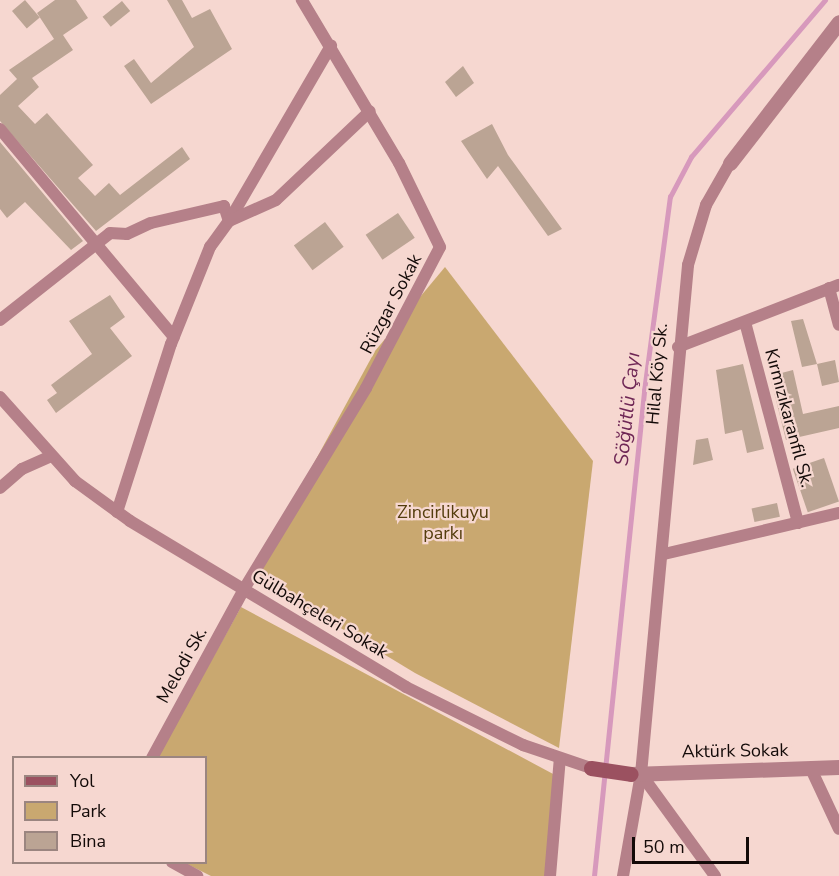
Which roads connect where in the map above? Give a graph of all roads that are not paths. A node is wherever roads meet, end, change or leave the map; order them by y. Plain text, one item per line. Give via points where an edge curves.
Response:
1 (302, 0) edge
2 (839, 22) edge
3 (331, 46) junction
4 (370, 111) junction
5 (0, 129) edge
6 (730, 163) joint
7 (229, 221) junction
8 (96, 239) junction
9 (834, 287) edge
10 (0, 320) edge
11 (745, 322) junction
12 (839, 325) edge
13 (174, 337) junction
14 (678, 347) junction
15 (0, 397) edge
16 (51, 456) junction
17 (0, 488) edge
18 (117, 512) junction
19 (839, 513) edge
20 (798, 523) junction
21 (664, 554) junction
22 (244, 589) junction
23 (153, 756) edge
24 (560, 758) junction
25 (839, 767) edge
26 (591, 768) joint
27 (811, 769) junction
28 (636, 774) junction
29 (839, 829) edge
30 (175, 864) edge
31 (196, 876) edge
32 (550, 876) edge
33 (623, 876) edge
34 (715, 876) edge

1 - 3 street, Rüzgar Sokak
2 - 6 street, Hilal Köy Sk.
3 - 4 street, Rüzgar Sokak
3 - 7 street
4 - 7 street via 276,200
4 - 22 street, Rüzgar Sokak via 440,247 366,388
5 - 8 street
6 - 14 street, Hilal Köy Sk. via 706,205 688,265
7 - 8 street via 224,206
7 - 13 street via 210,247
8 - 10 street
8 - 13 street
9 - 11 street
9 - 12 street
11 - 14 street
11 - 20 street, Kırmızıkaranfil Sk.
13 - 18 street
14 - 21 street, Hilal Köy Sk.
15 - 16 street, Gülbahçeleri Sokak
16 - 17 street via 21,469
16 - 18 street, Gülbahçeleri Sokak via 75,482
18 - 22 street, Gülbahçeleri Sokak
19 - 20 street
20 - 21 street
21 - 28 street, Hilal Köy Sk.
22 - 23 street, Melodi Sk.
22 - 24 street, Gülbahçeleri Sokak via 406,687 523,746
24 - 26 street, Gülbahçeleri Sokak
24 - 32 street
25 - 27 street, Aktürk Sokak
26 - 28 main road
27 - 28 street, Aktürk Sokak
27 - 29 street
28 - 33 street, Hilal Köy Sk.
28 - 34 street
30 - 31 street

